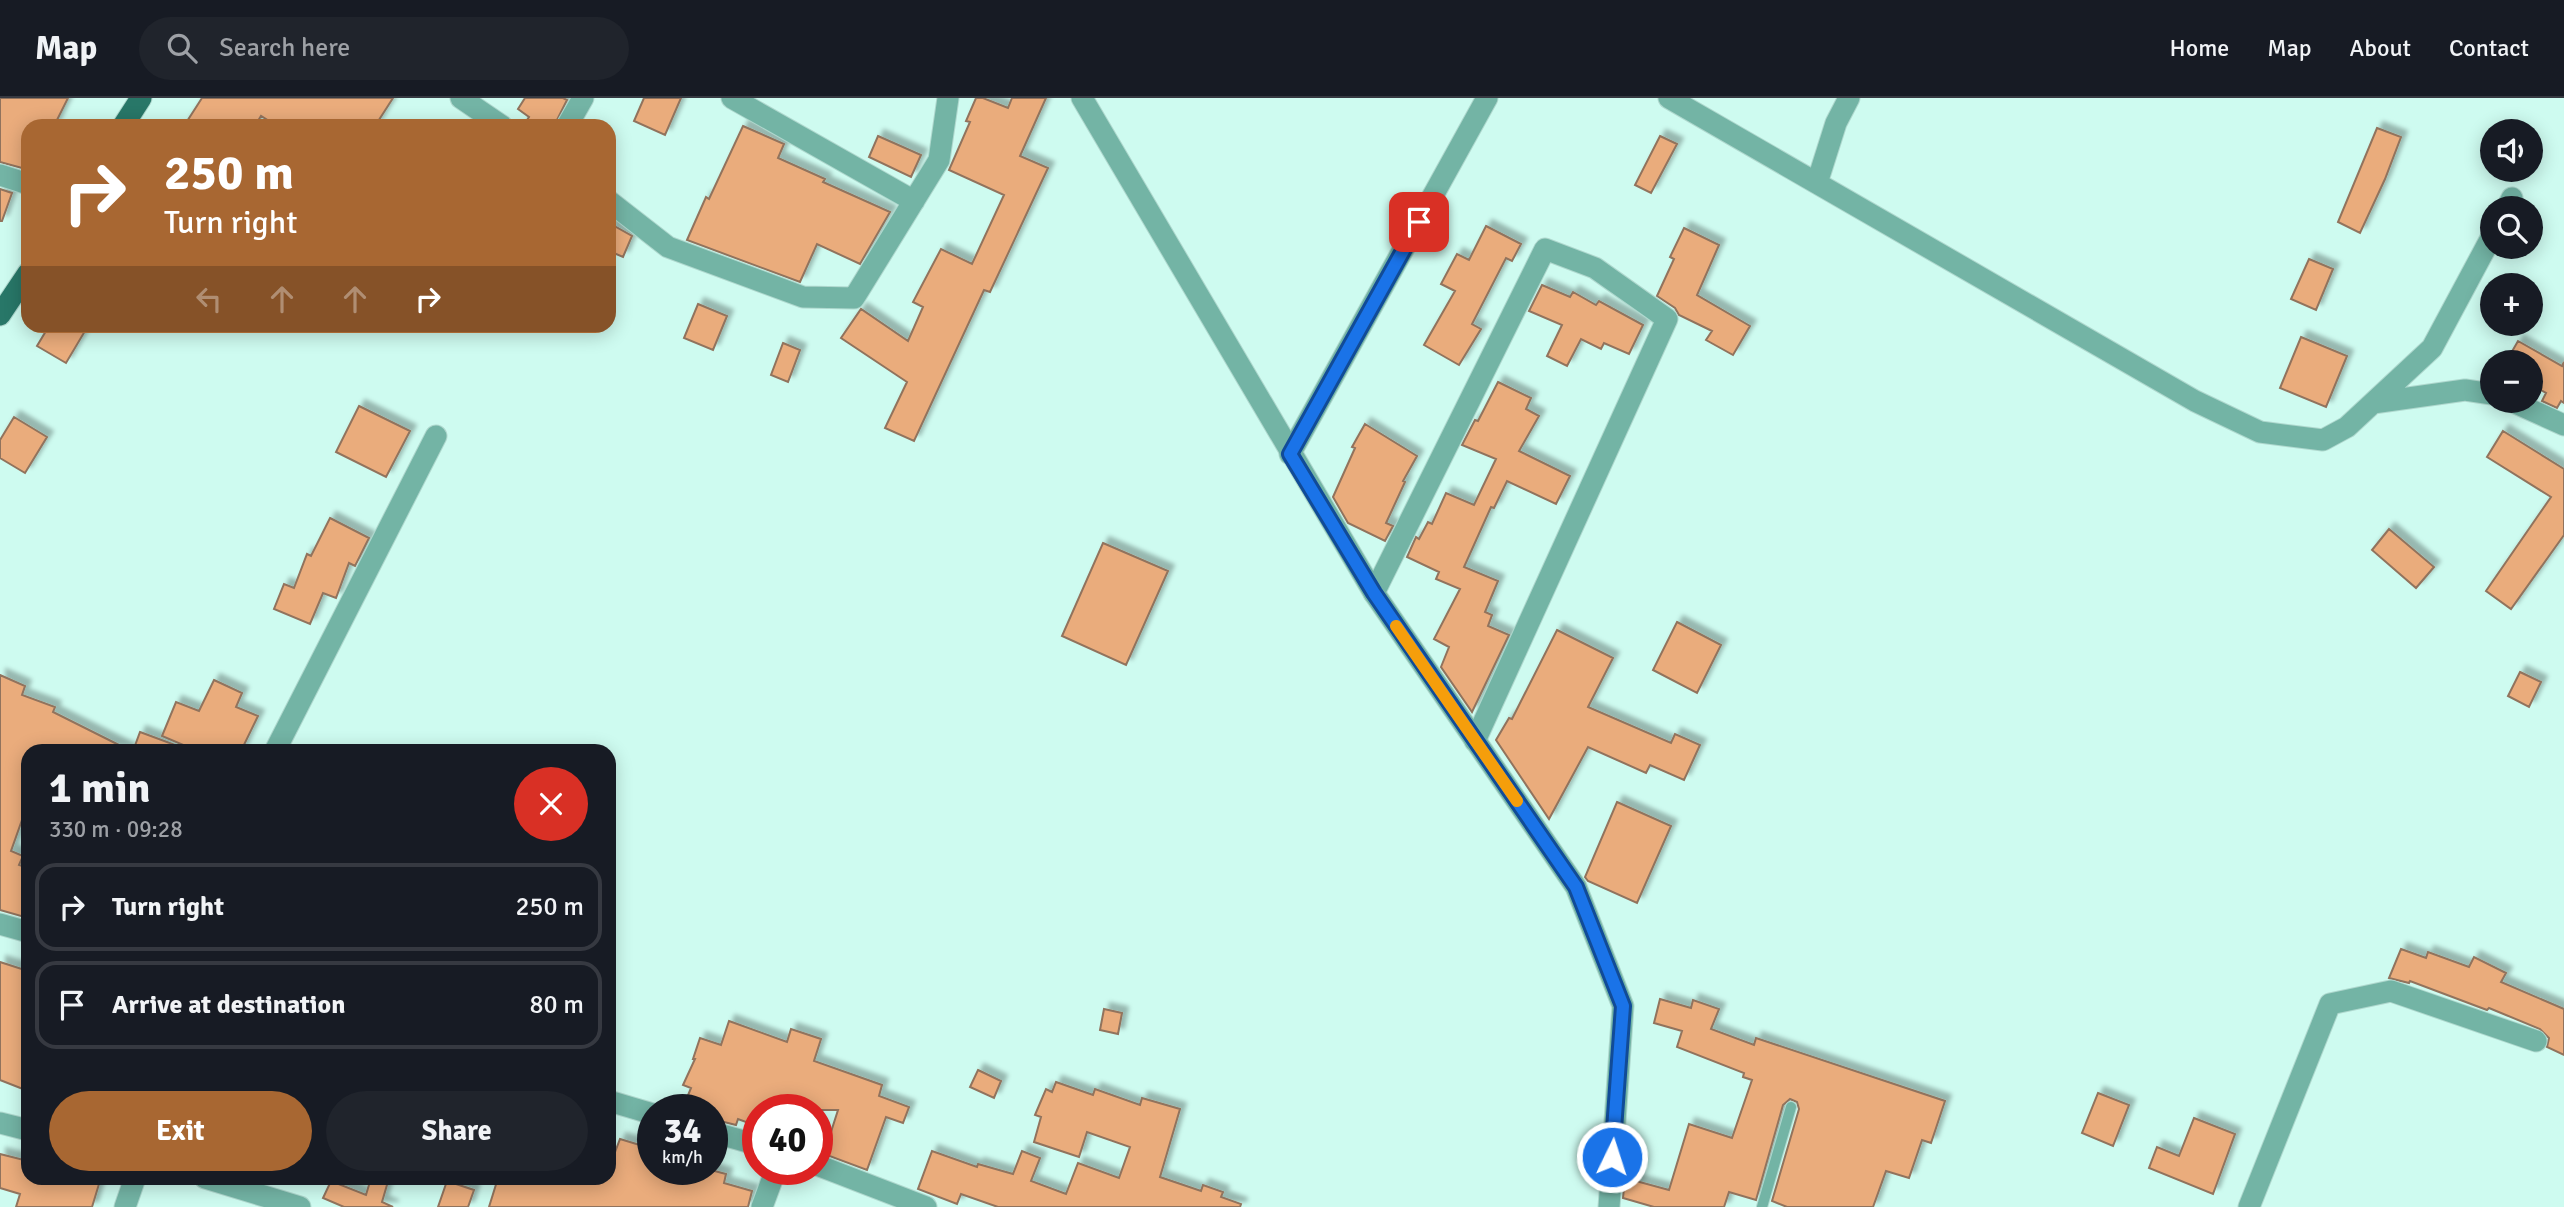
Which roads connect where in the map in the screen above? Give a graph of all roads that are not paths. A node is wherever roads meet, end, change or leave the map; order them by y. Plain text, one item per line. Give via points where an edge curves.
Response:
1 (141, 98) edge
2 (461, 98) edge
3 (583, 98) edge
4 (732, 98) edge
5 (948, 98) edge
6 (1082, 98) edge
7 (1487, 98) edge
8 (1669, 98) edge
9 (1849, 98) edge
10 (128, 119) edge
11 (492, 119) edge
12 (570, 119) edge
13 (0, 175) edge
14 (21, 182) edge
15 (1817, 183) junction
16 (914, 201) junction
17 (616, 206) edge
18 (2480, 258) edge
19 (21, 284) edge
20 (0, 315) edge
21 (2480, 392) edge
22 (2373, 403) junction
23 (2538, 413) edge
24 (2564, 425) edge
25 (436, 436) dead end
26 (1290, 454) junction
27 (1374, 593) junction
28 (1475, 741) junction
29 (279, 744) edge
30 (0, 923) edge
31 (21, 930) edge
32 (2536, 1041) dead end
33 (616, 1103) edge
34 (1791, 1107) dead end
35 (637, 1109) edge
36 (0, 1123) edge
37 (21, 1128) edge
38 (833, 1172) edge
39 (133, 1185) edge
40 (228, 1185) edge
41 (770, 1185) edge
42 (125, 1207) edge
43 (300, 1207) edge
44 (762, 1207) edge
45 (926, 1207) edge
46 (1608, 1207) edge
47 (1762, 1207) edge
48 (2249, 1207) edge

1 - 10 main road
2 - 11 street
3 - 12 street
4 - 16 street
5 - 16 street via 939,160
6 - 26 street
7 - 26 street
8 - 15 street
9 - 15 street
13 - 14 street
15 - 22 street via 2195,401 2260,432 2323,440 2347,427
16 - 17 street via 854,298 803,297 668,247
18 - 22 street via 2432,348
19 - 20 main road
21 - 22 street via 2465,390
23 - 24 street
25 - 29 street
26 - 27 street
27 - 28 street
27 - 28 street via 1545,249 1595,268 1667,319
28 - 46 street via 1576,887 1623,1006
30 - 31 street
32 - 48 street via 2391,992 2330,1004
33 - 35 street
34 - 47 lane
36 - 37 street
38 - 45 street
39 - 42 street
40 - 43 street
41 - 44 street

